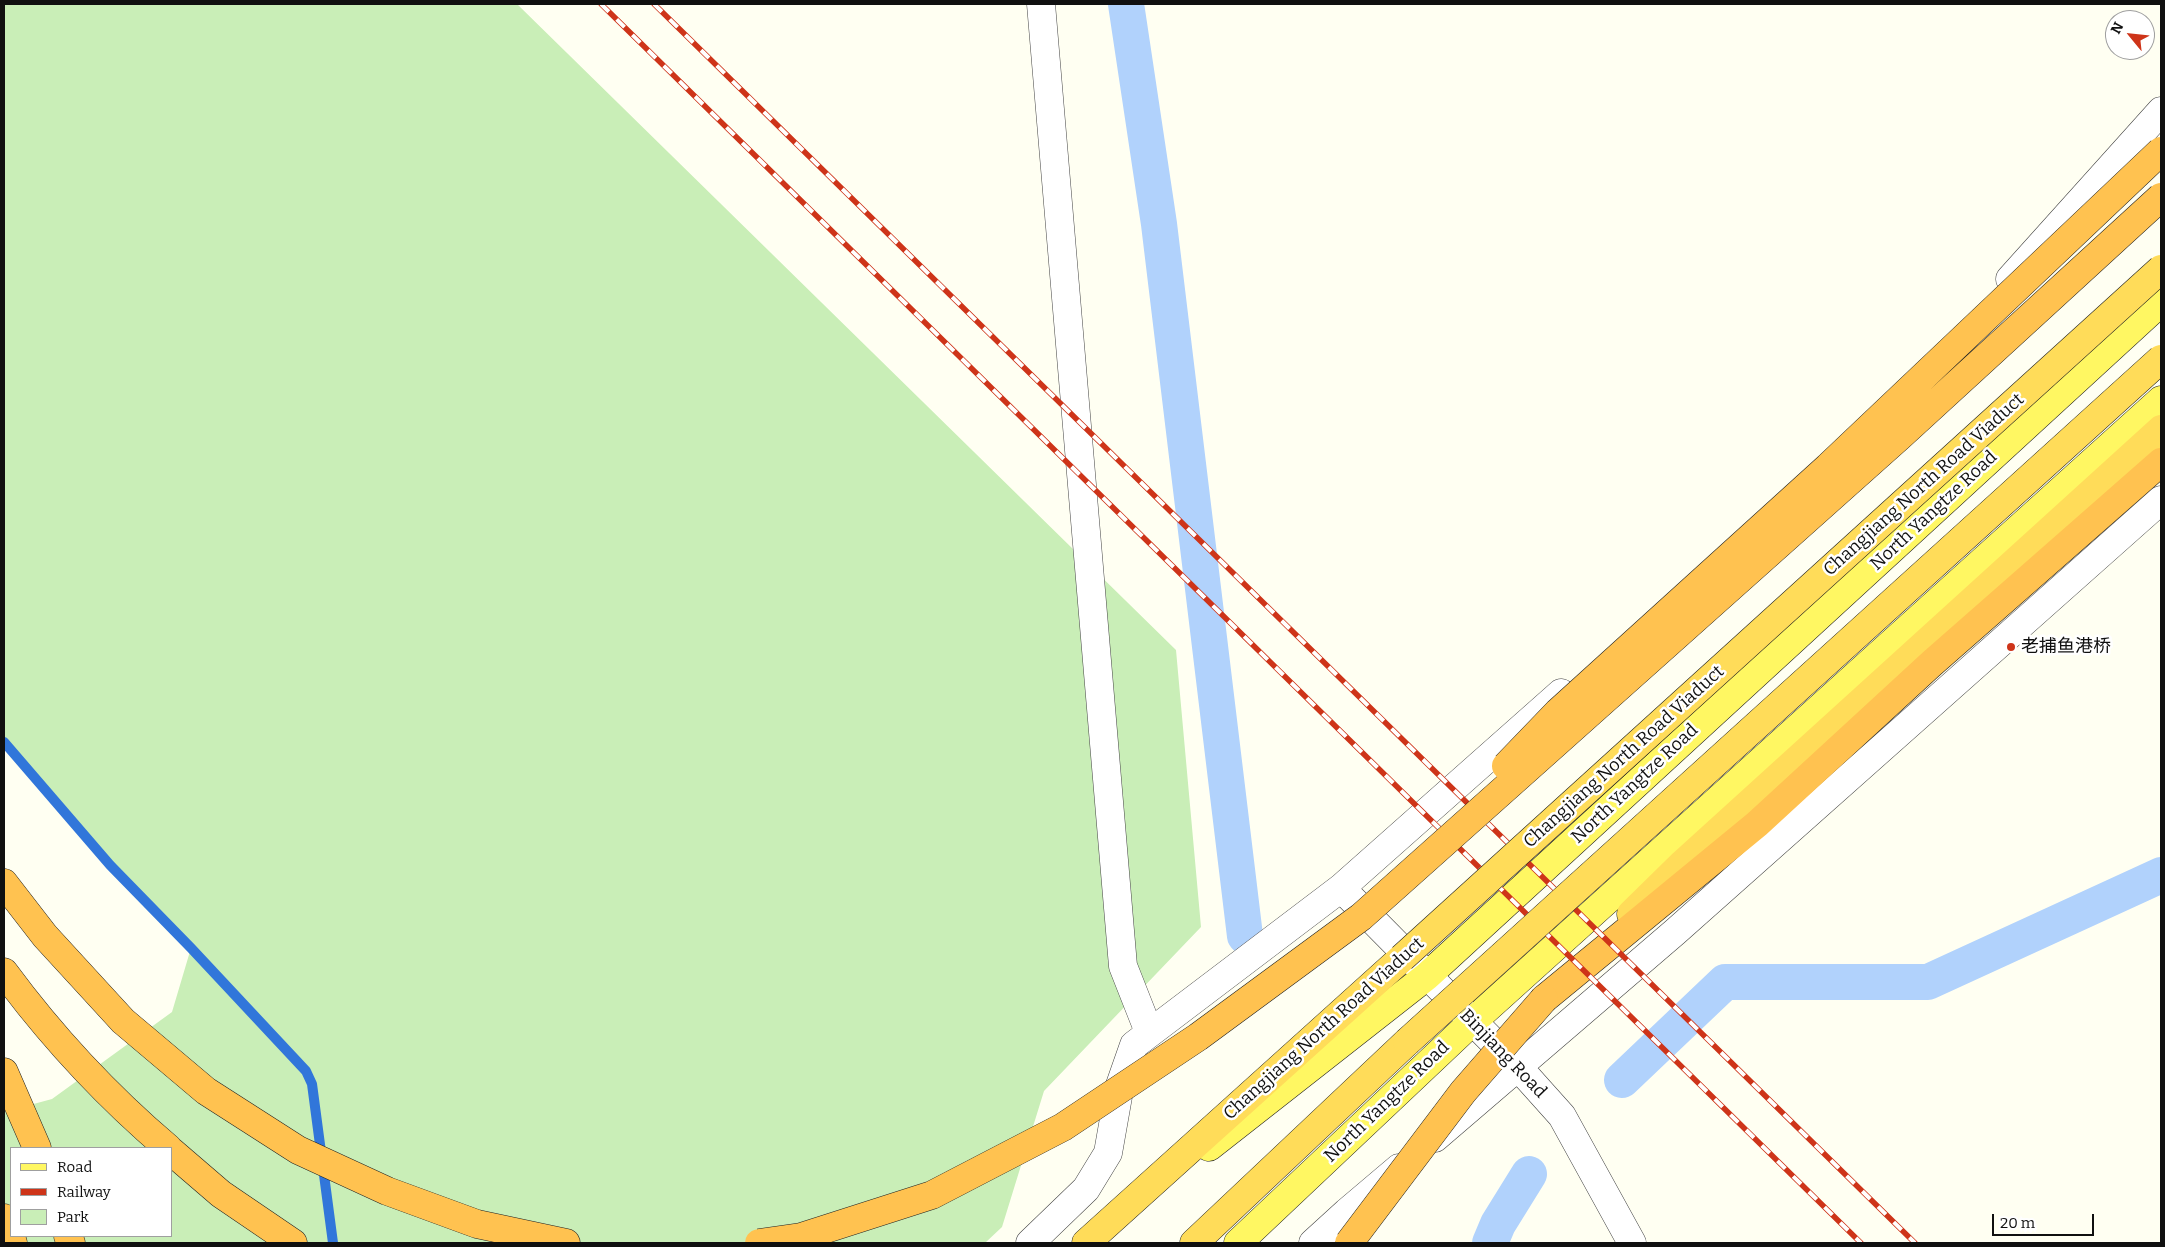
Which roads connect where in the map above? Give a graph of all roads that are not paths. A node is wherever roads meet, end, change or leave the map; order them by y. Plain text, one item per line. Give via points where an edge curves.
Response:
1 (1041, 4) edge
2 (2161, 111) edge
3 (2161, 151) edge
4 (2161, 197) edge
5 (2161, 269) edge
6 (2161, 302) edge
7 (2161, 360) edge
8 (2161, 400) edge
9 (2161, 429) edge
10 (2161, 462) edge
11 (2161, 500) edge
12 (4, 882) edge
13 (1341, 888) junction
14 (1361, 917) junction
15 (4, 972) edge
16 (1427, 976) junction
17 (1544, 999) junction
18 (1472, 1022) junction
19 (1149, 1032) junction
20 (1519, 1068) junction
21 (4, 1072) edge
22 (37, 1147) edge
23 (167, 1147) edge
24 (172, 1152) edge
25 (4, 1218) edge
26 (10, 1235) edge
27 (293, 1243) edge
28 (566, 1243) edge
29 (759, 1243) edge
30 (1030, 1243) edge
31 (1087, 1243) edge
32 (1194, 1243) edge
33 (1238, 1243) edge
34 (1313, 1243) edge
35 (1349, 1243) edge
36 (1632, 1243) edge

1 - 19 street via 1123,966
2 - 13 street via 1988,304 1610,650
3 - 14 highway, bridge via 1828,467 1558,712
4 - 14 highway, bridge via 1899,437
5 - 31 highway, Changjiang North Road Viaduct, bridge
6 - 16 main road, North Yangtze Road
7 - 32 highway, bridge via 1407,1042
8 - 18 main road, North Yangtze Road
9 - 17 highway via 1683,863
10 - 17 highway via 1932,662 1757,824
11 - 20 street
12 - 28 highway via 46,936 123,1021 206,1091 298,1150 387,1191 477,1224
13 - 16 street, Binjiang Road
13 - 19 street
14 - 29 highway, bridge via 1198,1037 1063,1127 932,1195 801,1238
15 - 23 highway via 69,1054
16 - 18 street, Binjiang Road
16 - 31 main road, North Yangtze Road
17 - 35 highway, bridge via 1463,1092
18 - 20 street, Binjiang Road
18 - 33 main road, North Yangtze Road
19 - 30 street via 1134,1045 1120,1085 1108,1153 1086,1190
20 - 34 street
20 - 36 street, Binjiang Road via 1562,1116
21 - 22 highway
24 - 27 highway via 221,1194
25 - 26 highway

